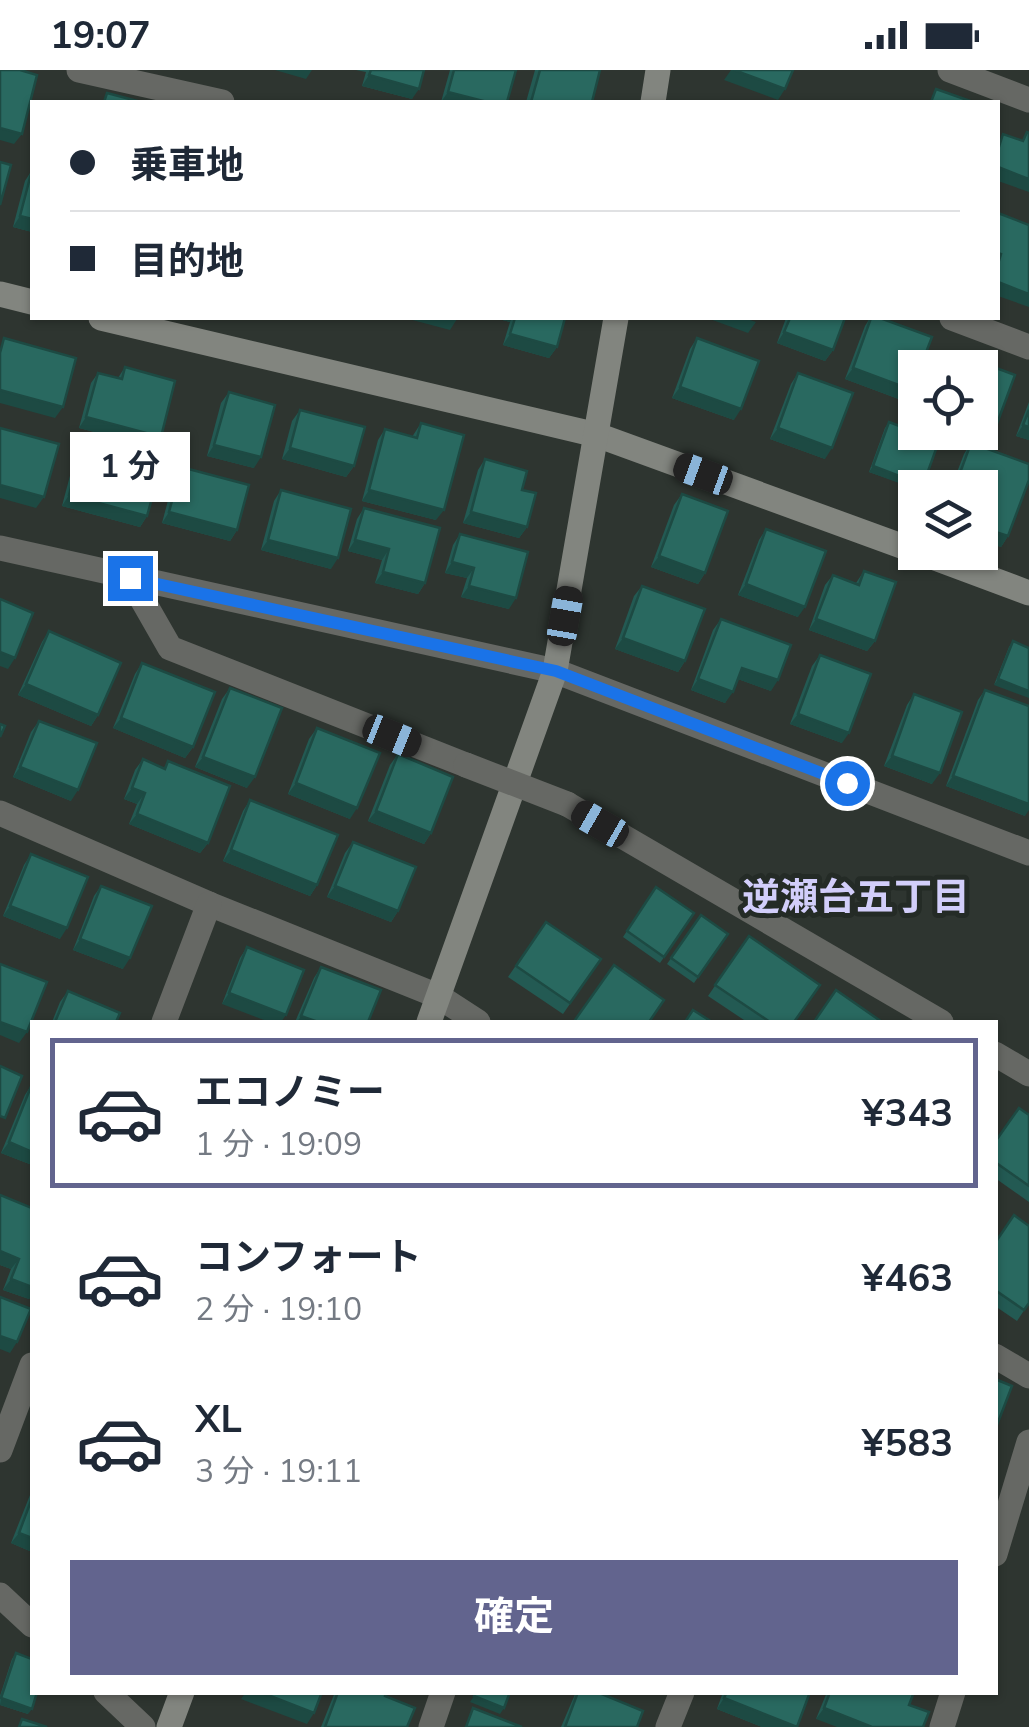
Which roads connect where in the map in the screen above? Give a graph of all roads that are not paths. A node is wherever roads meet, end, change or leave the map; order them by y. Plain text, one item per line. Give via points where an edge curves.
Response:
1 (78, 70) edge
2 (658, 70) edge
3 (950, 70) edge
4 (213, 100) edge
5 (652, 100) edge
6 (1029, 100) edge
7 (0, 294) edge
8 (30, 302) edge
9 (110, 320) edge
10 (616, 320) edge
11 (957, 320) edge
12 (1029, 347) edge
13 (596, 434) junction
14 (898, 545) edge
15 (0, 548) edge
16 (966, 570) edge
17 (130, 578) junction
18 (1029, 593) edge
19 (556, 671) junction
20 (0, 813) edge
21 (1029, 853) edge
22 (209, 904) junction
23 (438, 996) junction
24 (165, 1020) edge
25 (429, 1020) edge
26 (475, 1020) edge
27 (938, 1020) edge
28 (998, 1056) edge
29 (1029, 1074) edge
30 (998, 1358) edge
31 (30, 1370) edge
32 (1029, 1376) edge
33 (1029, 1442) edge
34 (0, 1450) edge
35 (998, 1544) edge
36 (0, 1595) edge
37 (30, 1623) edge
38 (109, 1695) edge
39 (181, 1695) edge
40 (442, 1695) edge
41 (681, 1695) edge
42 (952, 1695) edge
43 (143, 1727) edge
44 (170, 1727) edge
45 (431, 1727) edge
46 (668, 1727) edge
47 (942, 1727) edge

1 - 4 street
2 - 5 street
3 - 6 street
7 - 8 street
9 - 13 street
10 - 13 street
11 - 12 street
13 - 14 street
13 - 19 street
15 - 17 street
16 - 18 street
17 - 19 street
17 - 27 street, bridge via 170,648 566,804
19 - 21 street
19 - 23 street
20 - 22 street
22 - 23 street
22 - 24 street
23 - 25 street
23 - 26 street
28 - 29 street
30 - 32 street
31 - 34 street
33 - 35 street
36 - 37 street
38 - 43 street
39 - 44 street
40 - 45 street
41 - 46 street
42 - 47 street

